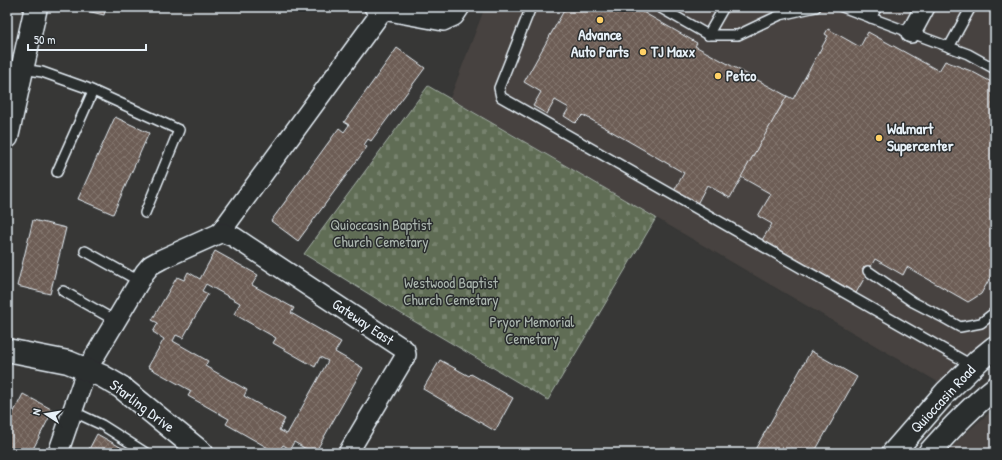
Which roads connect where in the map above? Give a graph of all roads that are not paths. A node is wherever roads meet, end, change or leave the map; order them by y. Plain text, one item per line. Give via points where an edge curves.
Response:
1 (36, 7) edge
2 (460, 7) edge
3 (531, 7) edge
4 (659, 7) edge
5 (724, 7) edge
6 (816, 7) edge
7 (842, 7) edge
8 (877, 7) edge
9 (925, 7) edge
10 (971, 7) edge
11 (378, 9) edge
12 (671, 10) edge
13 (782, 11) edge
14 (871, 18) junction
15 (911, 33) junction
16 (708, 35) junction
17 (949, 47) junction
18 (995, 58) edge
19 (993, 68) edge
20 (22, 69) junction
21 (93, 91) junction
22 (7, 137) edge
23 (57, 172) dead end
24 (145, 213) dead end
25 (220, 233) junction
26 (85, 252) dead end
27 (868, 272) dead end
28 (139, 281) junction
29 (63, 291) dead end
30 (995, 312) edge
31 (116, 321) junction
32 (995, 347) edge
33 (7, 350) edge
34 (973, 366) junction
35 (86, 369) junction
36 (995, 388) edge
37 (72, 411) junction
38 (58, 453) edge
39 (146, 453) edge
40 (202, 453) edge
41 (348, 453) edge
42 (893, 453) edge
43 (929, 453) edge

1 - 20 street
2 - 11 street via 454,16 443,21
3 - 34 lane via 499,88 501,97
4 - 12 lane
5 - 16 lane
6 - 13 lane
7 - 14 lane
8 - 14 lane
9 - 15 street
10 - 17 lane
11 - 25 street
12 - 16 lane
13 - 16 lane via 738,34
14 - 15 lane
15 - 17 lane
17 - 19 lane
18 - 19 lane
20 - 21 lane via 42,72
20 - 22 street
21 - 23 lane
21 - 24 lane via 179,130
25 - 28 street via 151,265
25 - 41 street, Gateway East via 234,237 405,350 406,355
26 - 28 lane
27 - 30 lane via 913,302 960,327 981,323
28 - 31 street
29 - 31 lane
31 - 35 street
32 - 34 street, Quioccasin Road
33 - 35 street, Starling Drive via 68,362
34 - 42 street, Quioccasin Road via 946,392
35 - 37 street
35 - 40 street, Starling Drive via 121,387
36 - 43 street, Quioccasin Road via 949,430
37 - 38 street
37 - 39 lane via 102,425

